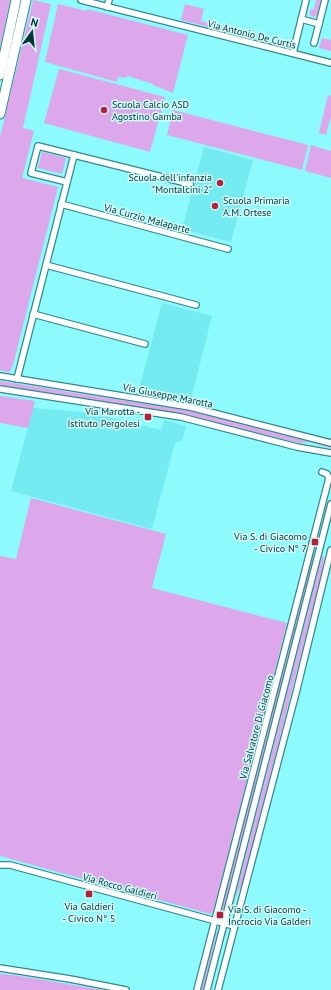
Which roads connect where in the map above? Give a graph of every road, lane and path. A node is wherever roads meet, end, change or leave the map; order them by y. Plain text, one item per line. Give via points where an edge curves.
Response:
1 (16, 0) edge
2 (26, 0) edge
3 (81, 0) edge
4 (109, 0) edge
5 (306, 0) edge
6 (325, 0) edge
7 (107, 7) junction
8 (302, 19) junction
9 (319, 24) junction
10 (314, 43) dead end
11 (293, 53) junction
12 (331, 63) edge
13 (0, 75) edge
14 (0, 114) edge
15 (74, 155) junction
16 (67, 182) junction
17 (190, 184) dead end
18 (61, 204) junction
19 (228, 249) dead end
20 (46, 265) junction
21 (196, 305) dead end
22 (33, 314) junction
23 (145, 344) dead end
24 (0, 376) edge
25 (17, 380) junction
26 (0, 389) edge
27 (331, 443) edge
28 (331, 453) edge
29 (322, 472) dead end
30 (331, 504) edge
31 (330, 516) edge
32 (331, 550) edge
33 (0, 865) edge
34 (215, 921) junction
35 (224, 924) junction
36 (234, 926) junction
37 (0, 968) edge
38 (126, 990) edge
39 (197, 990) edge
40 (207, 990) edge
41 (218, 990) edge

1 - 13 highway
2 - 14 highway
3 - 7 street, Via Antonio De Curtis
4 - 7 street
5 - 8 street
6 - 9 street
7 - 11 street, Via Antonio De Curtis
8 - 9 street
8 - 11 street
9 - 10 street
11 - 12 street, Via Antonio De Curtis
15 - 16 street
15 - 16 street via 38,146 31,173
15 - 17 street
16 - 18 street
18 - 19 street, Via Curzio Malaparte
18 - 20 street
20 - 21 street
20 - 22 street
22 - 23 street
22 - 25 street
24 - 25 street, Via Giuseppe Marotta
25 - 27 street, Via Giuseppe Marotta via 190,407
26 - 28 street, Via Giuseppe Marotta via 181,418
29 - 34 street, Via Salvatore Di Giacomo via 330,478
30 - 31 street, Via Salvatore Di Giacomo
31 - 35 street, Via Salvatore Di Giacomo
32 - 36 street
33 - 34 street, Via Rocco Galdieri via 10,865
34 - 35 street, Via Rocco Galdieri
34 - 39 street, Via Salvatore Di Giacomo
35 - 36 street, Via Rocco Galdieri
35 - 40 street, Via Salvatore Di Giacomo
36 - 41 street
37 - 38 street

